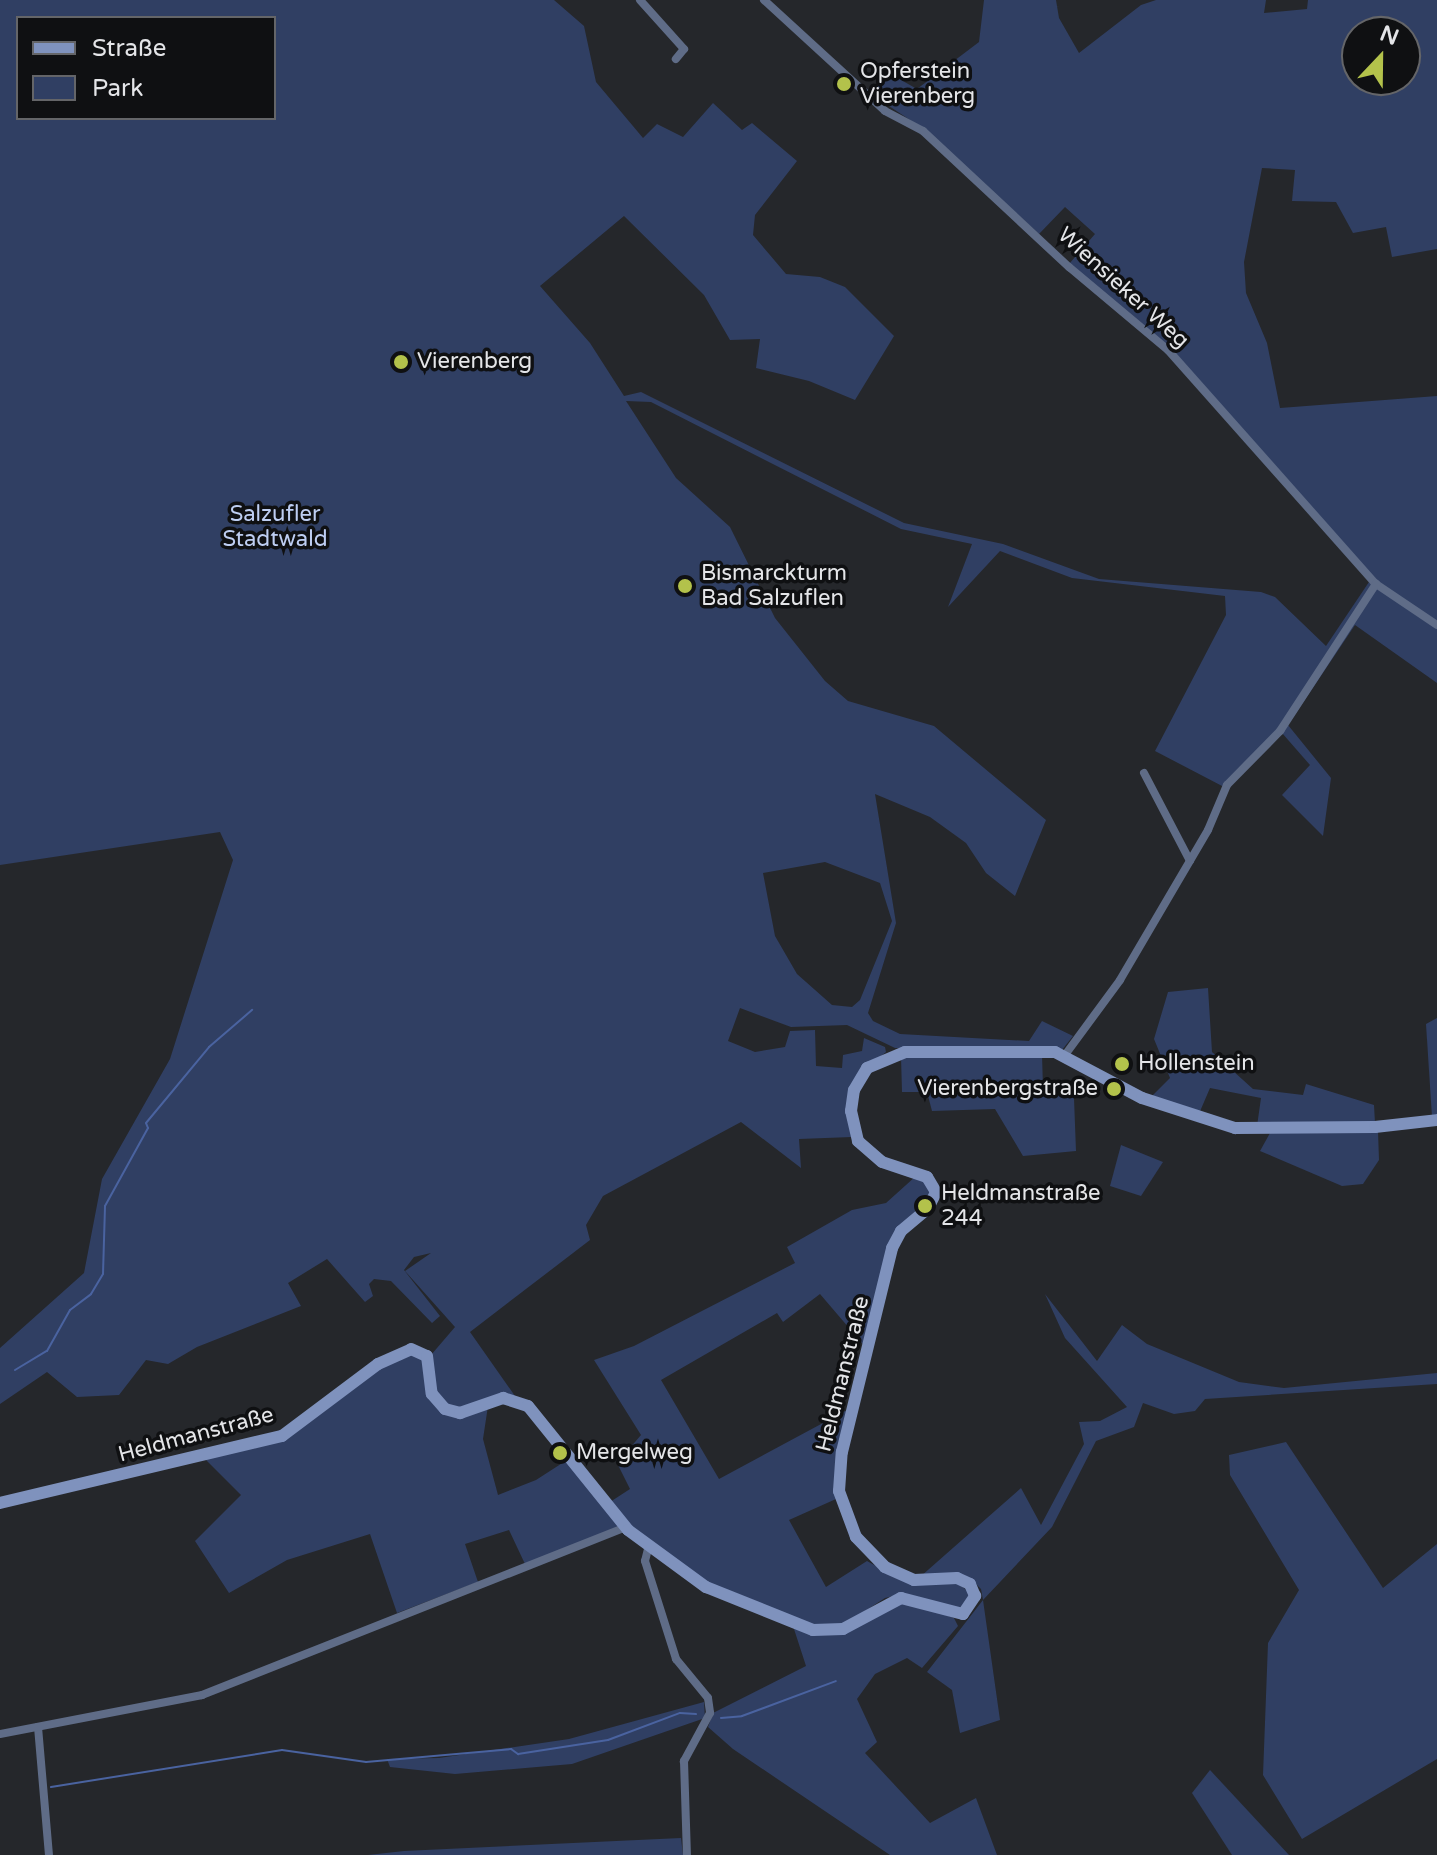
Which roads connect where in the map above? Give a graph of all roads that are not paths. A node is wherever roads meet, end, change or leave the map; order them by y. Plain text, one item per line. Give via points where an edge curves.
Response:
1 (640, 0) edge
2 (764, 0) edge
3 (676, 59) dead end
4 (1376, 584) junction
5 (1437, 625) edge
6 (1144, 773) dead end
7 (1190, 861) junction
8 (1065, 1055) junction
9 (1437, 1120) edge
10 (0, 1503) edge
11 (626, 1527) junction
12 (648, 1549) junction
13 (38, 1727) junction
14 (0, 1734) edge
15 (49, 1855) edge
16 (687, 1855) edge

1 - 3 street via 684,49
2 - 4 street, Wiensieker Weg via 885,111 923,131 1069,267 1168,350
4 - 5 street, Wiensieker Weg
4 - 7 street via 1280,731 1227,785
6 - 7 street
7 - 8 street via 1120,980
8 - 9 main road via 1131,1094 1235,1128 1375,1127
8 - 12 main road, Heldmanstraße via 905,1052 879,1059 854,1090 853,1127 864,1150 927,1177 936,1192 892,1248 842,1452 842,1505 870,1555 901,1576 927,1582 957,1578 970,1584 975,1596 971,1607 953,1614 901,1598 843,1629 813,1630 706,1587
10 - 11 main road, Heldmanstraße via 282,1436 378,1364 411,1349 427,1356 432,1394 445,1409 460,1413 503,1398 528,1406
11 - 12 main road, Heldmanstraße
11 - 13 street via 202,1695
12 - 16 street via 645,1561 676,1659 708,1698 710,1713 684,1761
13 - 14 street
13 - 15 street

